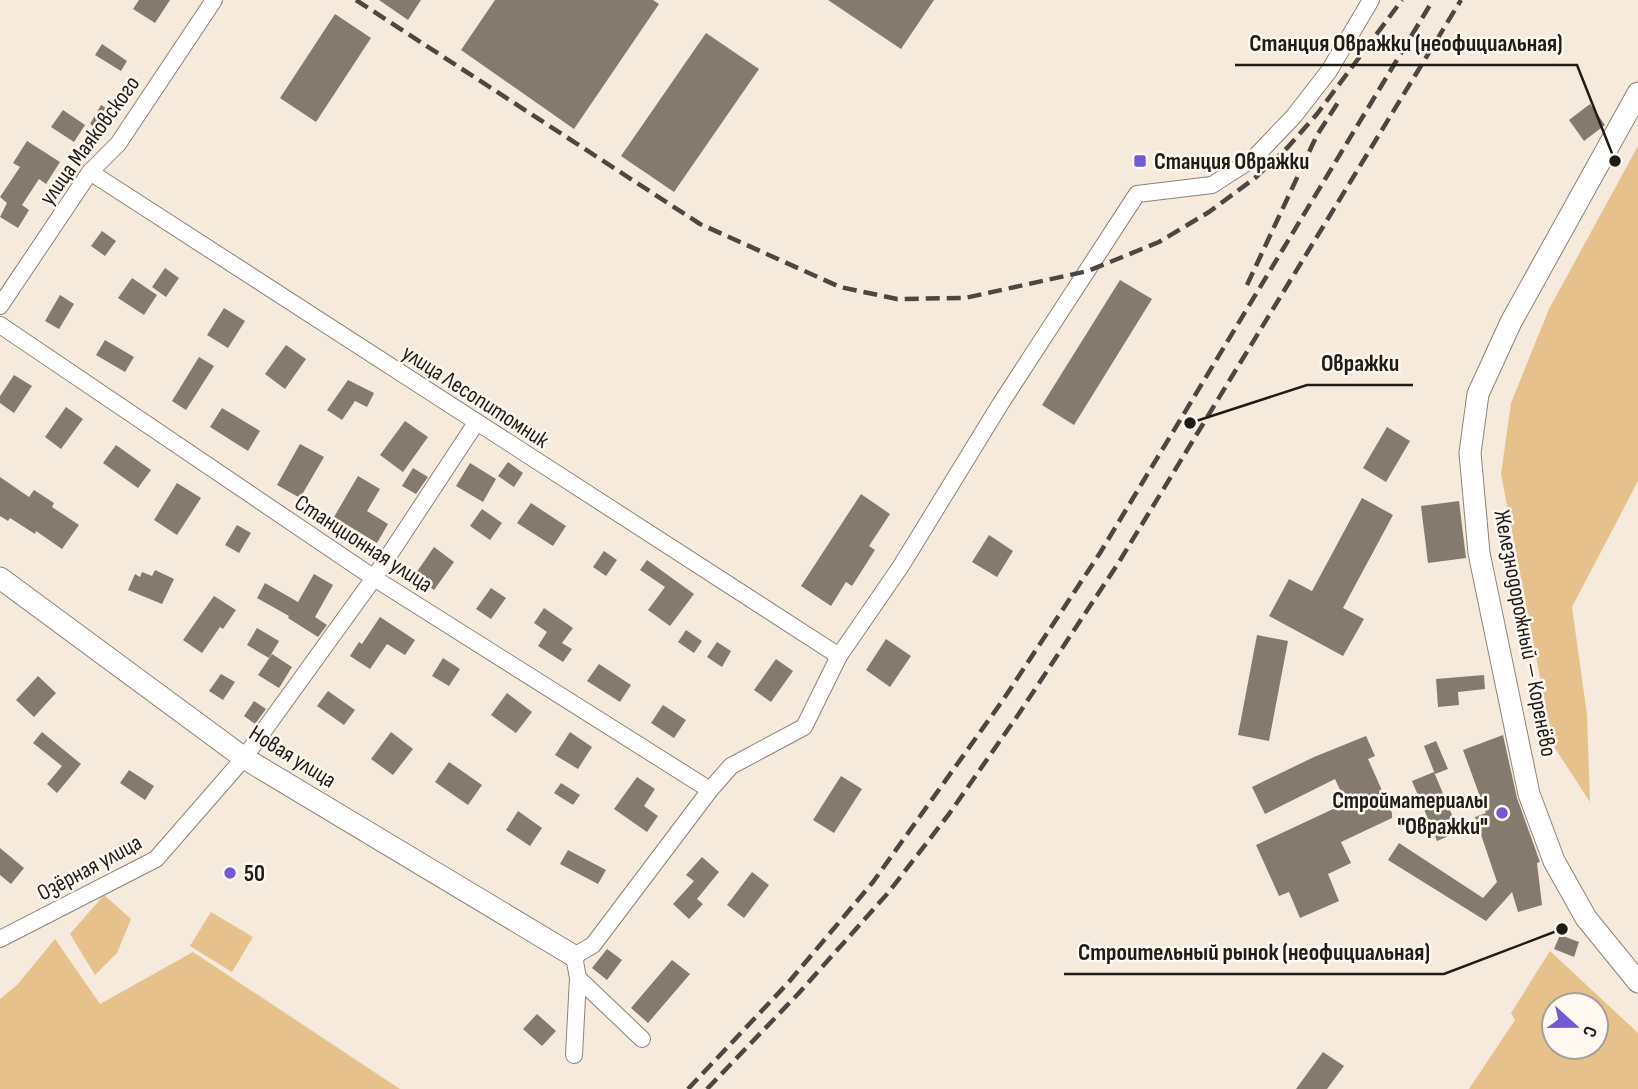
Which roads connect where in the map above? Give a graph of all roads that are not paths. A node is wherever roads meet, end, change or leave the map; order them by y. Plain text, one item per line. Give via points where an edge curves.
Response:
1 (214, 0) edge
2 (1371, 0) edge
3 (1638, 93) edge
4 (90, 172) junction
5 (0, 306) edge
6 (0, 325) edge
7 (476, 423) junction
8 (0, 578) edge
9 (374, 578) junction
10 (839, 656) junction
11 (244, 758) junction
12 (710, 790) junction
13 (0, 939) edge
14 (574, 957) junction
15 (578, 978) junction
16 (1638, 982) edge
17 (642, 1039) dead end
18 (574, 1055) dead end

1 - 4 street, улица Маяковского via 118,144
2 - 10 street via 1329,71 1254,158 1212,185 1137,194
3 - 16 main road, Железнодорожный — Коренёво via 1511,322 1478,394 1470,453 1479,553 1529,794 1553,861 1586,918
4 - 5 street, улица Маяковского
4 - 7 street, улица Лесопитомник
6 - 9 street, Станционная улица
7 - 9 street, Озёрная улица
7 - 10 street, улица Лесопитомник
8 - 11 main road, Новая улица
9 - 11 street, Озёрная улица
9 - 12 street, Станционная улица
10 - 12 street via 804,727 731,766
11 - 13 street, Озёрная улица via 156,859
11 - 14 main road, Новая улица
12 - 14 street via 593,945
14 - 15 street
15 - 17 street
15 - 18 street

